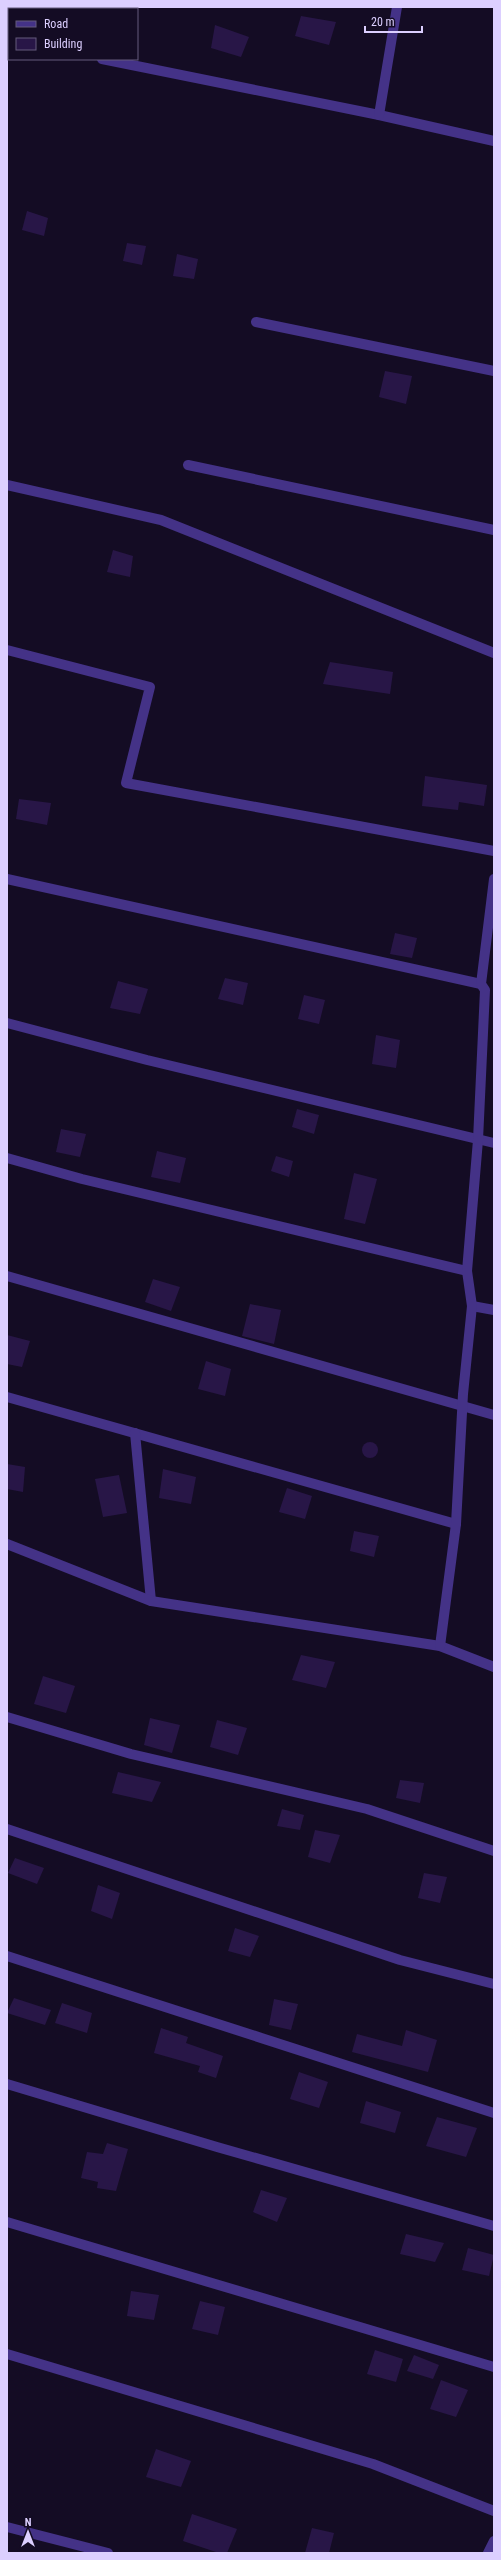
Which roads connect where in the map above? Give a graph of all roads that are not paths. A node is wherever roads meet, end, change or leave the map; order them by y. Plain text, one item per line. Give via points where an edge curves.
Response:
1 (397, 7) edge
2 (107, 60) edge
3 (379, 115) junction
4 (494, 141) edge
5 (256, 322) dead end
6 (494, 371) edge
7 (188, 464) dead end
8 (7, 485) edge
9 (494, 530) edge
10 (7, 650) edge
11 (494, 653) edge
12 (494, 851) edge
13 (7, 879) edge
14 (494, 879) edge
15 (487, 988) edge
16 (7, 1023) edge
17 (478, 1140) junction
18 (494, 1143) edge
19 (7, 1158) edge
20 (467, 1271) junction
21 (7, 1276) edge
22 (472, 1306) junction
23 (494, 1310) edge
24 (7, 1397) edge
25 (463, 1406) junction
26 (494, 1415) edge
27 (135, 1433) junction
28 (456, 1524) junction
29 (7, 1544) edge
30 (151, 1601) junction
31 (440, 1646) junction
32 (494, 1667) edge
33 (7, 1717) edge
34 (7, 1829) edge
35 (494, 1851) edge
36 (7, 1956) edge
37 (494, 1984) edge
38 (7, 2084) edge
39 (494, 2113) edge
40 (7, 2222) edge
41 (494, 2226) edge
42 (7, 2354) edge
43 (494, 2367) edge
44 (494, 2511) edge
45 (7, 2528) edge
46 (494, 2541) edge
47 (108, 2553) edge
48 (488, 2553) edge

1 - 3 street
2 - 3 street
3 - 4 street
5 - 6 street
7 - 9 street
8 - 11 street via 161,520
10 - 12 street via 150,687 126,783
13 - 15 street
14 - 15 street
15 - 17 street
16 - 17 street via 147,1060
17 - 18 street
17 - 20 street
19 - 20 street
20 - 22 street
21 - 25 street
22 - 23 street
22 - 25 street
24 - 27 street
25 - 26 street
25 - 28 street
27 - 28 street
27 - 30 street
28 - 31 street
29 - 30 street
30 - 31 street
31 - 32 street
33 - 35 street via 131,1754 367,1809
34 - 37 street via 400,1960
36 - 39 street
38 - 41 street via 218,2148
40 - 43 street
42 - 44 street via 373,2464
45 - 47 street
46 - 48 street

